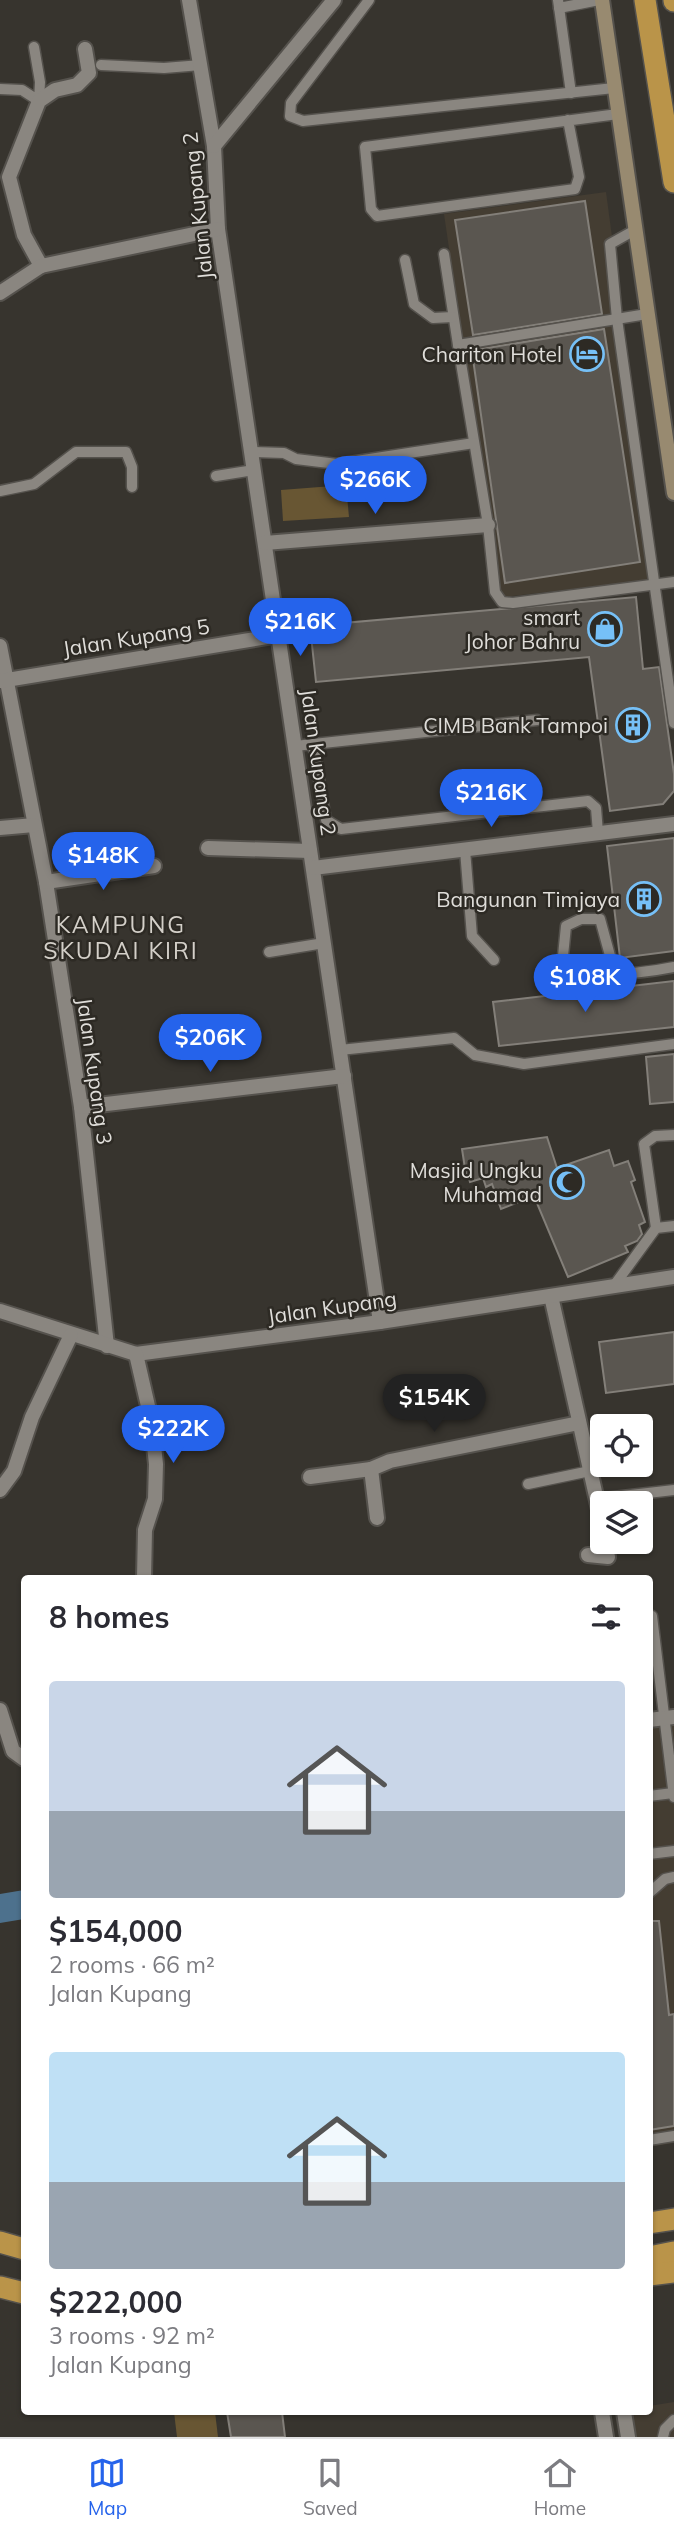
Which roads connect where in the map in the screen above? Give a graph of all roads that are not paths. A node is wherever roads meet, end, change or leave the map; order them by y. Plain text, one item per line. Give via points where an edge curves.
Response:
1 (189, 0) edge
2 (334, 0) edge
3 (369, 0) edge
4 (600, 0) edge
5 (645, 0) edge
6 (558, 4) edge
7 (34, 47) dead end
8 (85, 49) dead end
9 (101, 65) dead end
10 (201, 65) junction
11 (0, 89) edge
12 (614, 89) junction
13 (570, 93) junction
14 (39, 101) junction
15 (618, 114) junction
16 (568, 120) junction
17 (214, 146) junction
18 (674, 182) edge
19 (218, 229) junction
20 (635, 230) junction
21 (444, 254) dead end
22 (405, 260) dead end
23 (41, 266) junction
24 (0, 293) edge
25 (647, 314) junction
26 (453, 317) junction
27 (617, 319) junction
28 (458, 345) junction
29 (474, 443) junction
30 (251, 452) junction
31 (254, 470) junction
32 (216, 475) dead end
33 (132, 487) dead end
34 (0, 491) edge
35 (674, 493) edge
36 (488, 524) junction
37 (265, 542) junction
38 (674, 582) edge
39 (653, 584) junction
40 (279, 635) junction
41 (0, 646) edge
42 (2, 680) edge
43 (537, 720) dead end
44 (674, 723) edge
45 (313, 744) junction
46 (295, 746) junction
47 (674, 824) edge
48 (34, 825) junction
49 (0, 828) edge
50 (598, 833) junction
51 (208, 848) dead end
52 (465, 850) junction
53 (310, 851) junction
54 (154, 866) dead end
55 (313, 869) junction
56 (46, 882) junction
57 (324, 943) junction
58 (269, 952) dead end
59 (494, 960) dead end
60 (674, 967) edge
61 (615, 974) junction
62 (674, 1044) edge
63 (340, 1050) junction
64 (344, 1076) junction
65 (80, 1107) junction
66 (674, 1135) edge
67 (674, 1226) edge
68 (656, 1228) junction
69 (674, 1277) edge
70 (613, 1287) junction
71 (551, 1296) junction
72 (0, 1311) edge
73 (380, 1322) junction
74 (71, 1335) junction
75 (107, 1346) junction
76 (136, 1354) junction
77 (579, 1423) junction
78 (371, 1469) junction
79 (590, 1471) joint
80 (310, 1477) dead end
81 (528, 1484) dead end
82 (0, 1490) edge
83 (674, 1490) edge
84 (653, 1492) edge
85 (376, 1518) dead end
86 (607, 1554) edge
87 (588, 1555) dead end
88 (144, 1575) edge
89 (653, 1622) edge
90 (0, 1710) edge
91 (669, 1717) edge
92 (21, 1757) edge
93 (674, 1795) edge
94 (653, 1796) edge
95 (674, 1851) edge
96 (653, 1854) edge
97 (674, 1878) edge
98 (653, 1890) edge
99 (674, 2136) edge
100 (653, 2139) edge
101 (674, 2219) edge
102 (653, 2222) edge
103 (0, 2242) edge
104 (21, 2248) edge
105 (674, 2252) edge
106 (653, 2256) edge
107 (674, 2272) edge
108 (653, 2275) edge
109 (0, 2287) edge
110 (21, 2292) edge
111 (603, 2415) edge
112 (624, 2415) edge
113 (674, 2420) edge
114 (606, 2437) edge
115 (628, 2437) edge
116 (663, 2437) edge

1 - 10 street, Jalan Kupang 2
2 - 17 street
3 - 13 lane via 291,103 290,116 303,121
4 - 6 lane
4 - 12 street
5 - 18 highway
6 - 13 lane
7 - 14 lane
8 - 14 street via 89,73 85,79
9 - 10 lane
10 - 17 street, Jalan Kupang 2
11 - 14 lane via 22,90
12 - 13 lane
12 - 15 street
14 - 23 street via 9,177 24,235
15 - 16 lane
15 - 20 street
16 - 16 lane via 365,147 371,209 377,215 575,189 579,177
17 - 19 street, Jalan Kupang 2
19 - 23 street
19 - 30 street, Jalan Kupang 2
20 - 25 street
20 - 27 lane via 610,244
21 - 26 lane
22 - 26 lane via 414,304 433,318
23 - 24 street
25 - 27 lane
25 - 35 street
26 - 28 lane
27 - 28 lane
27 - 39 lane
28 - 29 lane
29 - 30 lane via 337,464 284,453
29 - 36 lane
30 - 31 street, Jalan Kupang 2
31 - 32 lane
31 - 37 street, Jalan Kupang 2
33 - 34 lane via 126,452 111,450 76,452 34,484
36 - 37 street
36 - 39 lane via 495,592 502,602
37 - 40 street, Jalan Kupang 2
38 - 39 lane
39 - 44 lane
40 - 42 street, Jalan Kupang 5
40 - 46 street, Jalan Kupang 2
41 - 42 street, Jalan Kupang 3
42 - 48 street, Jalan Kupang 3
43 - 45 lane
45 - 46 lane
45 - 50 lane via 326,820 341,829 588,801 596,808
46 - 53 street, Jalan Kupang 2
47 - 50 street
48 - 49 street
48 - 56 street, Jalan Kupang 3
50 - 52 street
51 - 53 street
52 - 55 street
52 - 59 lane via 472,936
53 - 55 street, Jalan Kupang 2
54 - 56 street
55 - 57 street, Jalan Kupang 2
56 - 65 street, Jalan Kupang 3
57 - 58 lane
57 - 63 street, Jalan Kupang 2
60 - 61 lane
61 - 61 lane via 569,974 563,956 566,926 581,919 600,919
62 - 63 lane via 524,1064 475,1055 454,1038
63 - 64 street, Jalan Kupang 2
64 - 65 street
64 - 73 street, Jalan Kupang 2
65 - 75 street, Jalan Kupang 3
66 - 68 lane via 655,1136 644,1144
67 - 68 lane
68 - 70 lane
69 - 70 street, Jalan Kupang
70 - 71 street, Jalan Kupang
71 - 73 street, Jalan Kupang
71 - 77 street
72 - 74 street, Jalan Kupang
73 - 76 street, Jalan Kupang
74 - 75 street, Jalan Kupang
74 - 82 street via 32,1417 14,1471
75 - 76 street, Jalan Kupang
76 - 88 street via 156,1464 155,1499 145,1530
77 - 78 street via 390,1461
77 - 79 street
78 - 80 street
78 - 85 street
79 - 81 lane
83 - 84 lane
86 - 87 street
89 - 91 lane
90 - 92 street via 13,1751
91 - 93 lane
93 - 94 lane
95 - 96 lane
97 - 98 lane
99 - 100 lane
101 - 102 highway
103 - 104 highway
105 - 106 highway
107 - 108 highway
109 - 110 highway
111 - 114 street
112 - 115 street
113 - 116 lane

